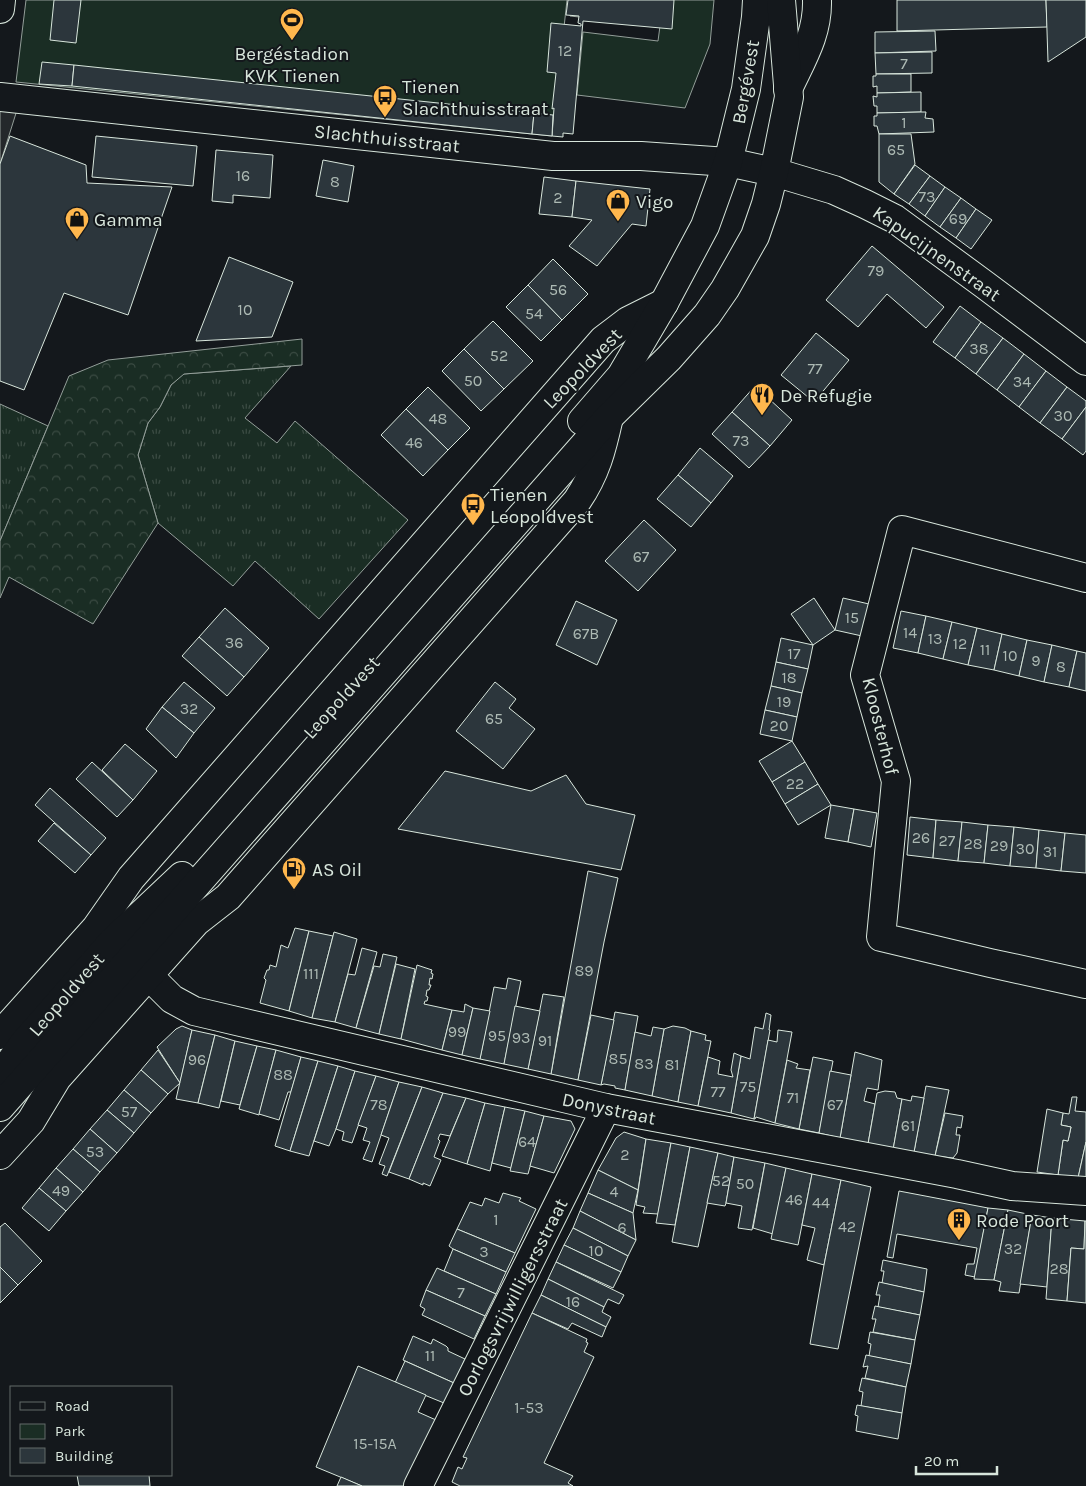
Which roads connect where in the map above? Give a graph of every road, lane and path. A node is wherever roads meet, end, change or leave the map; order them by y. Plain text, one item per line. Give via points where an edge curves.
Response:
1 (1, 0) edge
2 (757, 0) edge
3 (781, 0) edge
4 (817, 0) edge
5 (0, 9) edge
6 (788, 89) junction
7 (0, 97) edge
8 (728, 162) junction
9 (774, 172) junction
10 (664, 303) junction
11 (1086, 361) edge
12 (609, 417) junction
13 (1086, 578) edge
14 (149, 976) junction
15 (1086, 984) edge
16 (0, 1035) edge
17 (57, 1078) junction
18 (10, 1080) edge
19 (0, 1107) edge
20 (606, 1108) junction
21 (0, 1155) edge
22 (1086, 1191) edge
23 (418, 1486) edge

1 - 5 street
2 - 8 street, Bergévest via 746,89
3 - 6 street, Bergévest
4 - 6 street, Bergévest via 811,40
6 - 9 street, Bergévest
7 - 8 street, Slachthuisstraat via 553,156 641,156
8 - 9 street, Slachthuisstraat
8 - 10 street, Leopoldvest via 705,226
9 - 11 street, Kapucijnenstraat via 834,190 895,219
9 - 12 street, Leopoldvest via 754,236 726,289 669,358
10 - 16 street, Leopoldvest via 628,321 603,340 130,878 96,928
10 - 18 street, Leopoldvest via 621,376 181,878 112,942 24,1043
12 - 14 street via 596,468 577,501 228,897 196,922
12 - 18 street, Leopoldvest
13 - 15 street, Kloosterhof via 902,530 865,675 896,781 881,937
14 - 17 street
14 - 20 street, Donystraat via 172,999 194,1010
17 - 18 street
17 - 21 street via 31,1120
18 - 19 street, Leopoldvest
20 - 22 street, Donystraat via 1012,1186
20 - 23 street, Oorlogsvrijwilligersstraat

